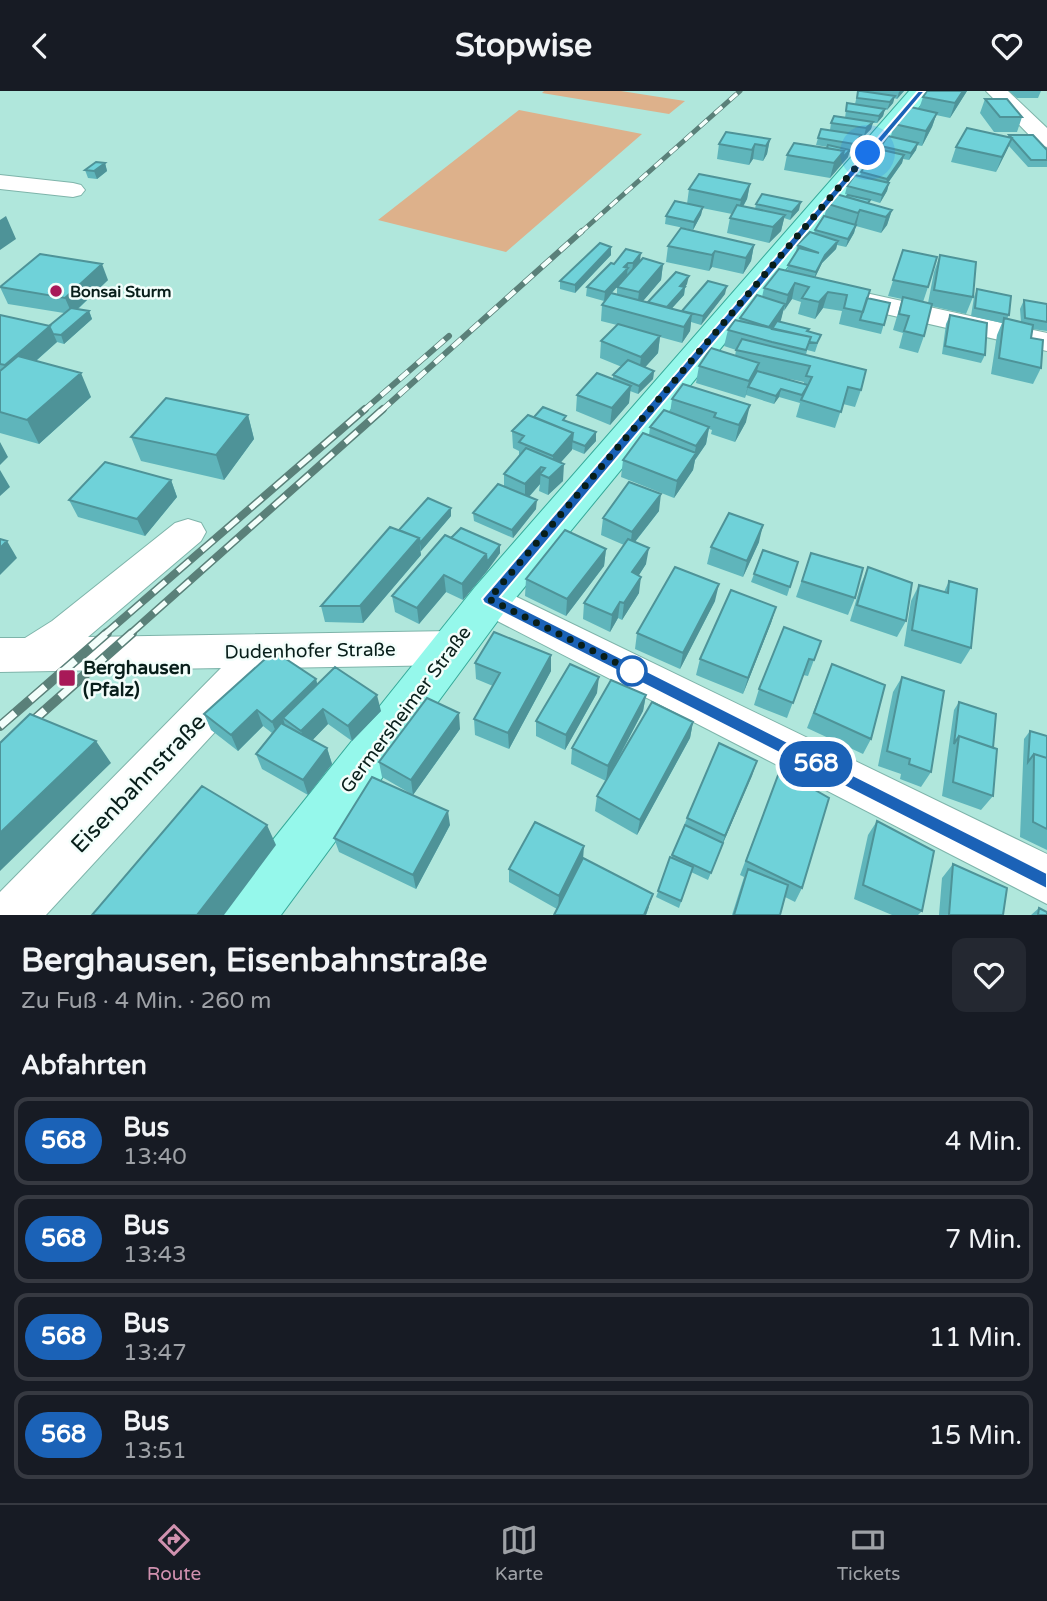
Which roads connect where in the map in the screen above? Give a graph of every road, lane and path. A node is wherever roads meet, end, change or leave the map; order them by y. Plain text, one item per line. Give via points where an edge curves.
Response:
1 (921, 91) edge
2 (996, 91) edge
3 (1047, 140) edge
4 (0, 182) edge
5 (73, 190) dead end
6 (816, 290) edge
7 (1047, 342) edge
8 (188, 533) dead end
9 (489, 599) junction
10 (452, 648) junction
11 (264, 651) junction
12 (16, 654) edge
13 (1047, 880) edge
14 (12, 915) edge
15 (247, 915) edge

1 - 9 main road, Germersheimer Straße via 775,281
2 - 3 street
4 - 5 street
6 - 7 street
8 - 12 street via 66,632
9 - 10 main road, Germersheimer Straße
9 - 13 street
10 - 11 street, Dudenhofer Straße
10 - 15 main road, Germersheimer Straße
11 - 12 street, Dudenhofer Straße
11 - 14 street, Eisenbahnstraße

